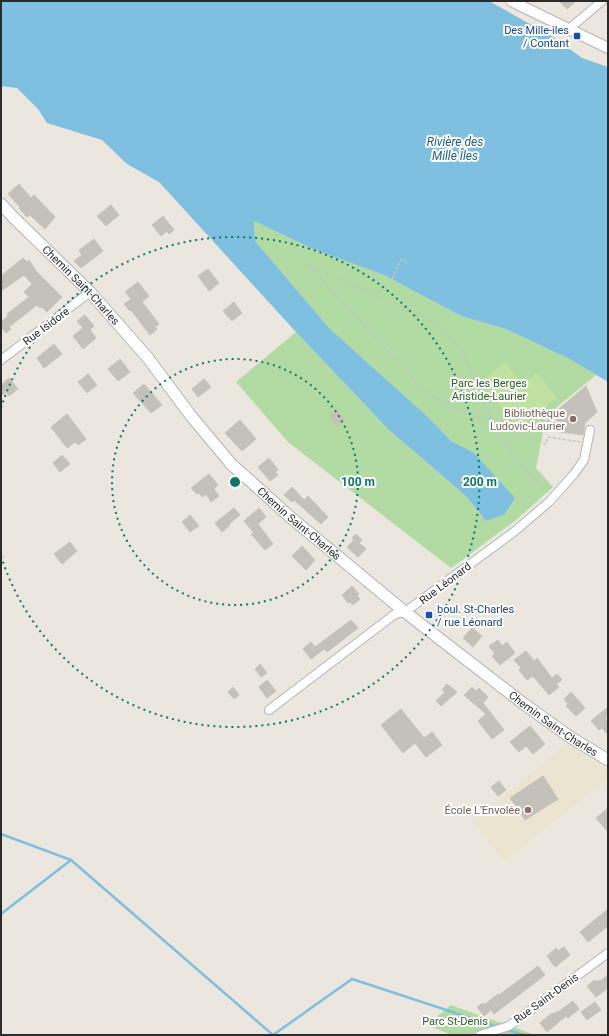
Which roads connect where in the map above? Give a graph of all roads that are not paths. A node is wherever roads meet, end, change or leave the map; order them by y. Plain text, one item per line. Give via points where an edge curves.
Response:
1 (511, 1) edge
2 (602, 1) edge
3 (569, 30) junction
4 (608, 48) edge
5 (1, 204) edge
6 (90, 292) junction
7 (1, 360) edge
8 (590, 430) dead end
9 (406, 612) junction
10 (269, 710) dead end
11 (608, 760) edge
12 (608, 953) edge
13 (480, 1035) edge

1 - 3 street
2 - 3 street
3 - 4 street
5 - 6 main road, Chemin Saint-Charles
6 - 7 street, Rue Isidore
6 - 9 main road, Chemin Saint-Charles via 148,358 191,416 232,464 289,516
8 - 9 street, Rue Léonard via 584,460 553,497 515,531
9 - 10 street, Rue Léonard via 395,614
9 - 11 main road, Chemin Saint-Charles via 524,704
12 - 13 street, Rue Saint-Denis via 509,1026

